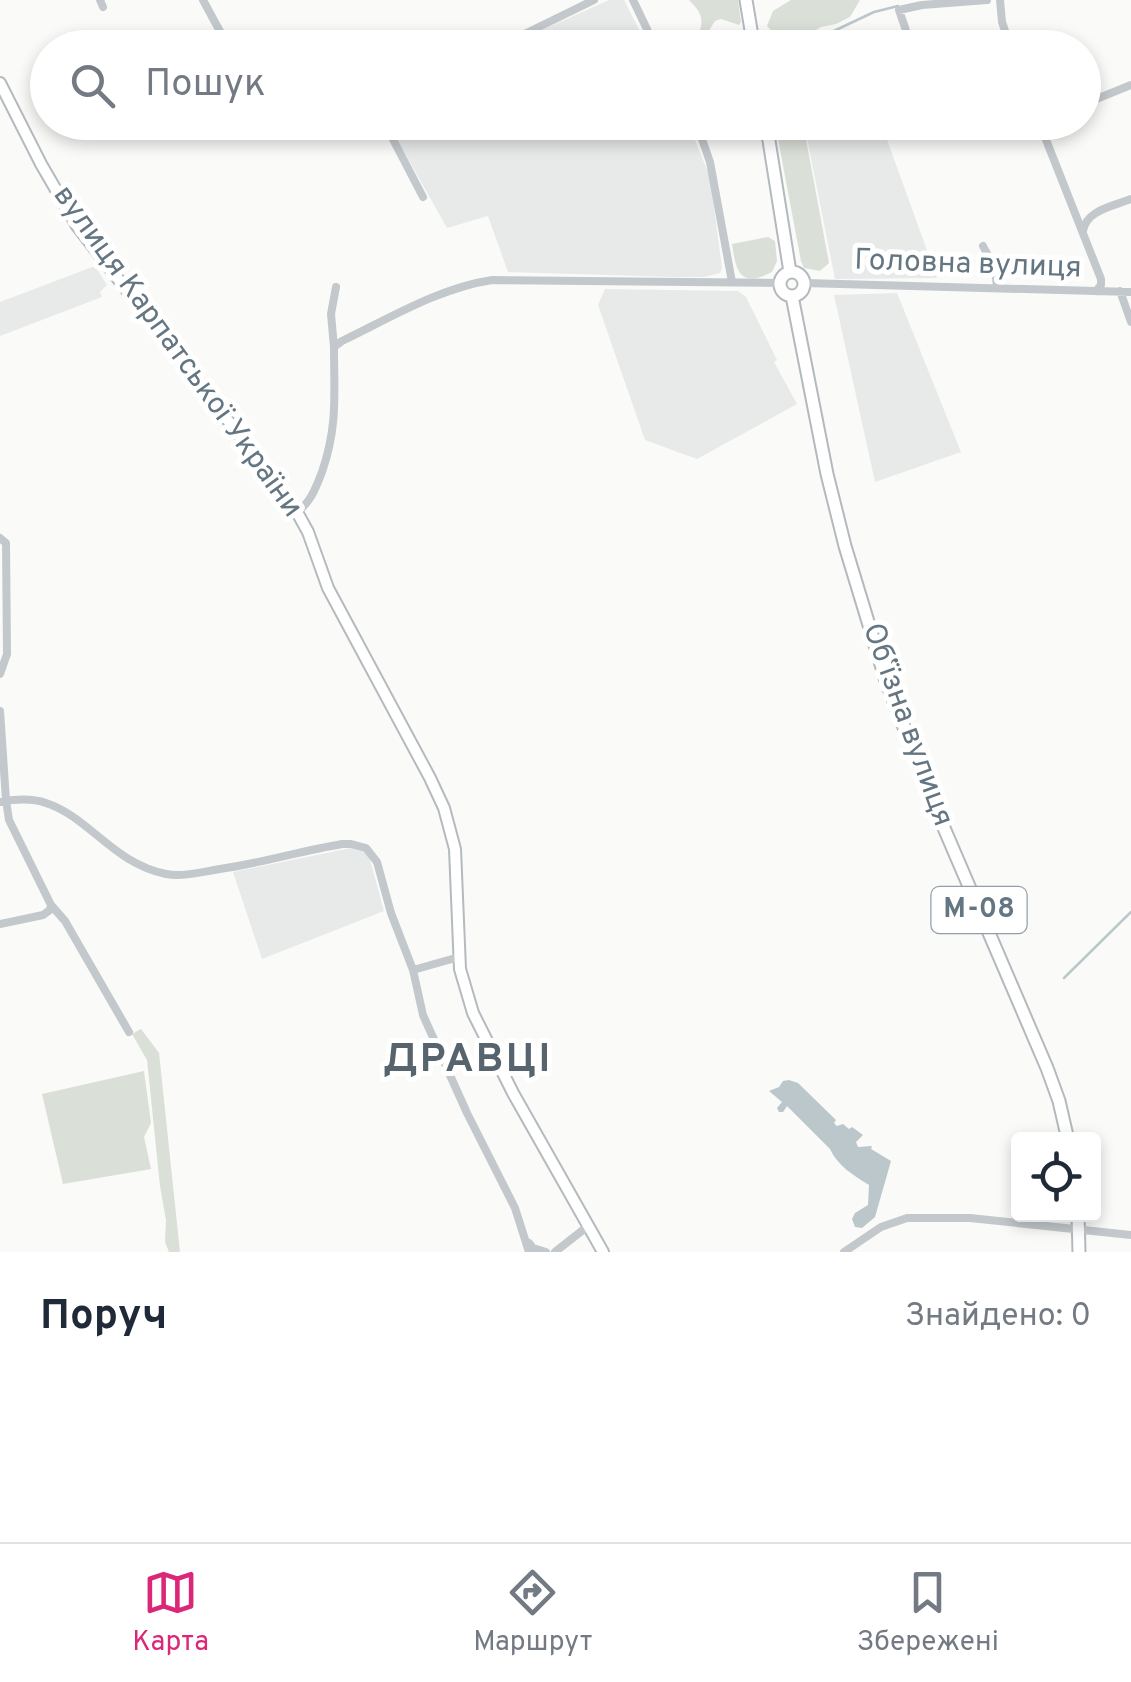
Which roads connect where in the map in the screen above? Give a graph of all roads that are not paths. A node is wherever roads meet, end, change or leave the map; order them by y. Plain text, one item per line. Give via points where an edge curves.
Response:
1 (203, 0) edge
2 (594, 0) edge
3 (633, 0) edge
4 (746, 0) edge
5 (987, 0) edge
6 (1000, 0) edge
7 (219, 30) edge
8 (533, 30) edge
9 (647, 30) edge
10 (751, 30) edge
11 (906, 30) edge
12 (1005, 30) edge
13 (0, 83) edge
14 (1131, 84) edge
15 (1101, 97) edge
16 (393, 140) edge
17 (702, 140) edge
18 (769, 140) edge
19 (1047, 140) edge
20 (423, 198) dead end
21 (1131, 198) edge
22 (1083, 231) junction
23 (982, 246) dead end
24 (790, 272) junction
25 (732, 282) junction
26 (780, 283) junction
27 (804, 283) junction
28 (336, 287) dead end
29 (997, 287) junction
30 (1096, 291) junction
31 (1120, 291) junction
32 (1131, 292) edge
33 (792, 296) junction
34 (1131, 322) edge
35 (334, 347) junction
36 (295, 507) junction
37 (3, 540) edge
38 (0, 674) edge
39 (0, 711) edge
40 (3, 801) edge
41 (51, 905) junction
42 (0, 924) edge
43 (459, 957) junction
44 (413, 970) junction
45 (129, 1032) dead end
46 (1066, 1132) edge
47 (1079, 1222) edge
48 (588, 1226) junction
49 (1079, 1229) junction
50 (1131, 1234) edge
51 (525, 1239) junction
52 (528, 1252) edge
53 (552, 1252) edge
54 (603, 1252) edge
55 (845, 1252) edge
56 (1080, 1252) edge

1 - 7 street
2 - 8 street
3 - 9 street
4 - 10 highway
5 - 11 street via 899,10
6 - 12 street
13 - 36 main road, вулиця Карпатської України via 77,226
14 - 15 street
16 - 20 street
17 - 25 street
18 - 24 highway
19 - 22 street
21 - 22 street via 1094,214
22 - 30 street via 1101,279
23 - 29 street
24 - 26 highway
24 - 27 highway
25 - 26 street
25 - 35 street via 474,283
26 - 33 highway
27 - 29 street, Головна вулиця
27 - 33 highway
28 - 35 street
29 - 30 street, Головна вулиця
30 - 31 street, Головна вулиця
31 - 32 street, Головна вулиця
31 - 34 street
33 - 46 highway, Обʼїзна вулиця / М-08 via 827,474 886,681 1047,1068
35 - 36 street via 332,438 308,502
36 - 43 main road, вулиця Карпатської України via 328,588 444,808 457,859
37 - 38 street via 7,654
39 - 40 street
40 - 41 street
40 - 44 street via 36,800 58,808 128,859 165,874 360,845 377,862
41 - 42 street via 44,915
41 - 45 street
43 - 44 street
43 - 48 main road, вулиця Карпатської України via 484,1036
44 - 51 street via 423,1014
47 - 49 highway
48 - 53 street
48 - 54 main road, вулиця Карпатської України
49 - 50 street
49 - 55 street via 906,1218
49 - 56 highway
51 - 52 street
51 - 53 street

